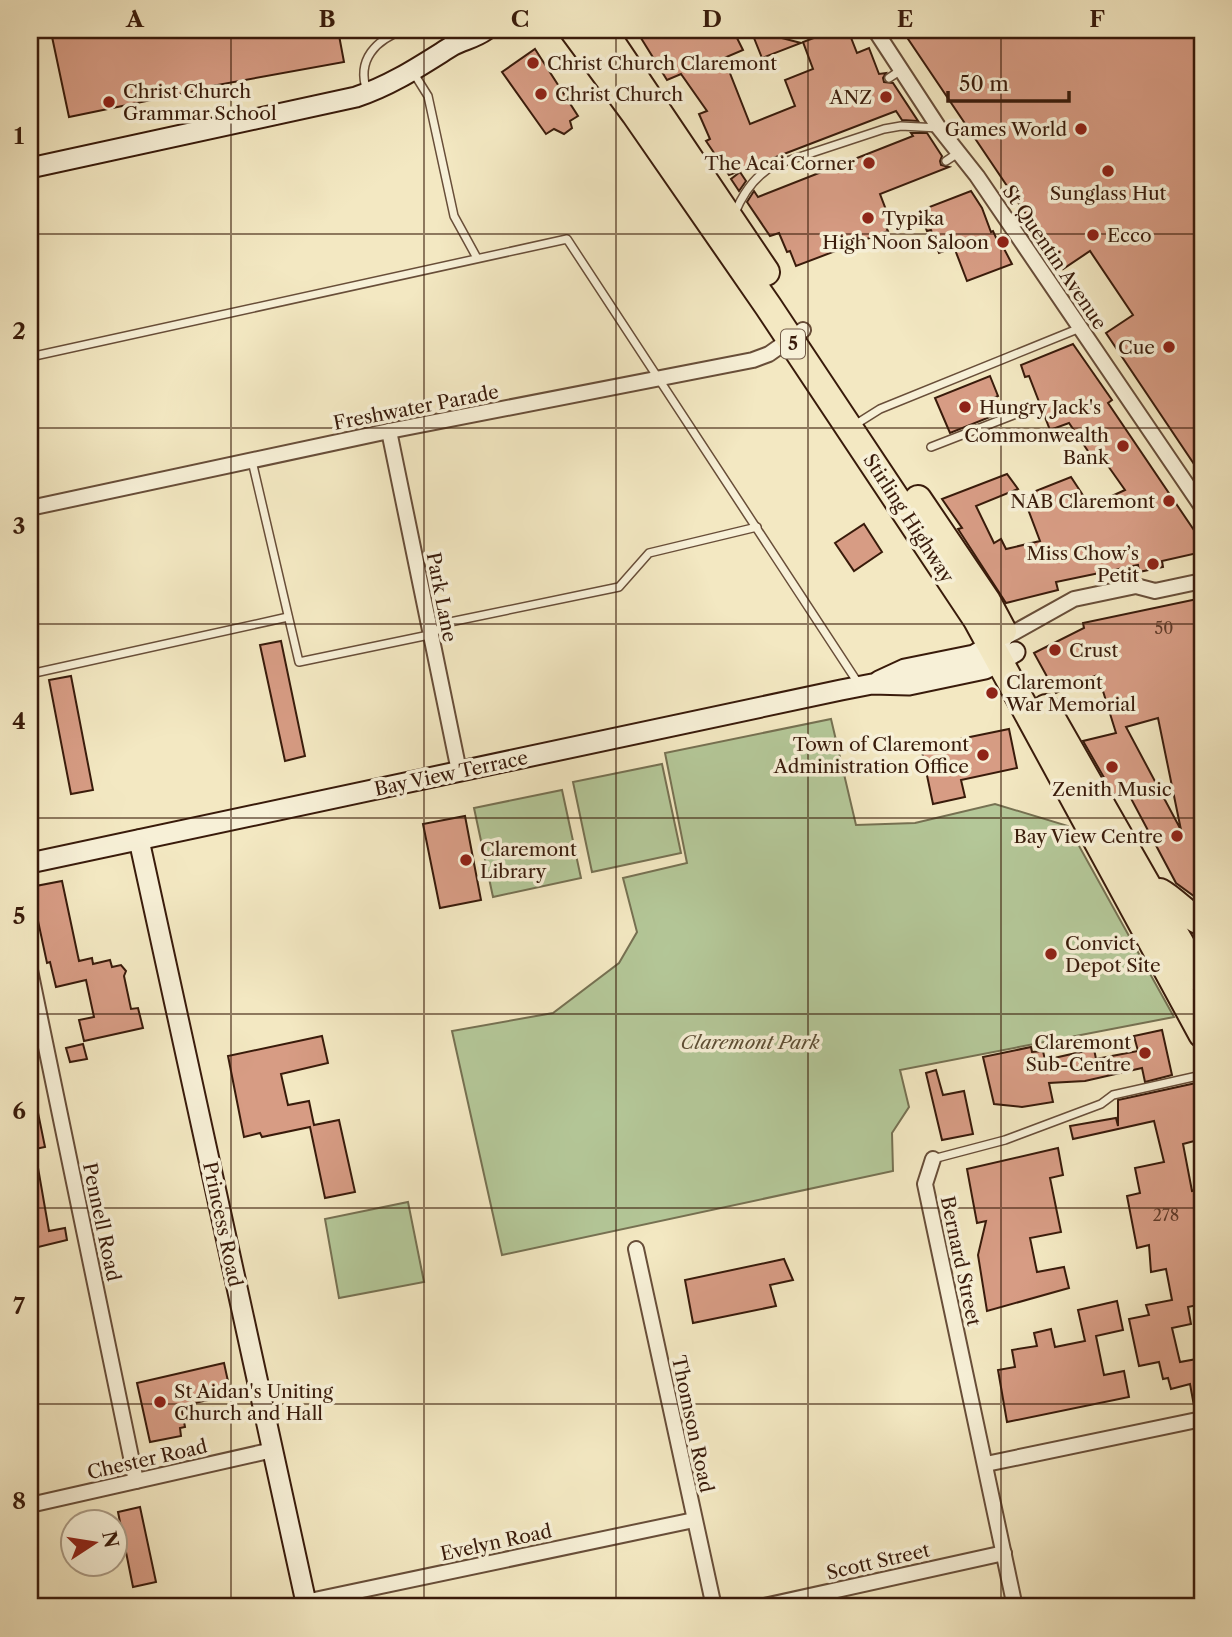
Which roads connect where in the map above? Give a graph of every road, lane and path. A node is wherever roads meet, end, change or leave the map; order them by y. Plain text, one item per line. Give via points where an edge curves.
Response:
1 (405, 30) edge
2 (486, 30) edge
3 (573, 30) edge
4 (603, 30) edge
5 (875, 30) edge
6 (460, 37) edge
7 (413, 72) junction
8 (367, 93) junction
9 (940, 128) junction
10 (958, 153) junction
11 (946, 161) dead end
12 (30, 168) edge
13 (732, 220) junction
14 (477, 258) junction
15 (1080, 328) junction
16 (797, 334) junction
17 (30, 357) edge
18 (659, 379) junction
19 (1016, 414) dead end
20 (857, 424) junction
21 (389, 431) junction
22 (931, 447) dead end
23 (252, 460) junction
24 (1202, 507) edge
25 (30, 508) edge
26 (757, 527) junction
27 (1202, 581) edge
28 (288, 617) junction
29 (429, 635) junction
30 (1003, 648) junction
31 (30, 674) edge
32 (866, 685) junction
33 (459, 771) junction
34 (139, 840) junction
35 (30, 863) edge
36 (1149, 886) junction
37 (1202, 922) edge
38 (1190, 968) edge
39 (30, 970) edge
40 (1202, 1034) edge
41 (1202, 1075) edge
42 (933, 1159) joint
43 (636, 1249) dead end
44 (1202, 1419) edge
45 (273, 1450) junction
46 (986, 1464) junction
47 (136, 1481) junction
48 (30, 1505) edge
49 (694, 1520) junction
50 (1004, 1553) junction
51 (306, 1604) edge
52 (714, 1607) edge
53 (760, 1607) edge
54 (1015, 1607) edge

1 - 8 lane via 381,40 372,51 364,70
2 - 6 main road via 478,37
3 - 16 highway, Stirling Highway / 5
4 - 13 highway, Stirling Highway / 5
5 - 9 street, St Quentin Avenue via 896,74
6 - 7 main road
7 - 8 main road
7 - 14 lane via 428,96 454,216
8 - 12 main road
9 - 10 street, St Quentin Avenue
9 - 13 lane via 884,129 775,165 755,180
10 - 11 lane
10 - 15 street, St Quentin Avenue
13 - 16 highway, Stirling Highway / 5
14 - 17 lane
14 - 18 lane via 567,239
15 - 20 lane via 880,409
15 - 24 street, St Quentin Avenue
16 - 18 street, Freshwater Parade via 753,360
16 - 20 highway, Stirling Highway / 5
18 - 21 street, Freshwater Parade
18 - 26 lane
19 - 22 lane
20 - 30 highway, Stirling Highway / 5 via 987,601
21 - 23 street, Freshwater Parade
21 - 29 street, Park Lane
23 - 25 street, Freshwater Parade
23 - 28 lane
26 - 29 lane via 649,553 619,587 450,622
26 - 32 lane
27 - 30 street, Bay View Terrace via 1155,591 1136,586 1074,599
28 - 29 lane via 299,662
28 - 31 lane
29 - 33 street, Park Lane
30 - 32 main road, Bay View Terrace via 905,669
30 - 36 highway, Stirling Highway / 5
30 - 38 highway, Stirling Highway / 5
32 - 33 main road, Bay View Terrace
33 - 34 main road, Bay View Terrace
34 - 35 main road, Bay View Terrace
34 - 45 main road, Princess Road
36 - 37 highway
36 - 38 highway, Stirling Highway / 5
38 - 40 highway, Stirling Highway / 5
39 - 47 street, Pennell Road
41 - 42 lane, Bernard Street via 1113,1096 1005,1140
42 - 46 street, Bernard Street via 925,1185
43 - 49 street, Thomson Road
44 - 46 street
45 - 47 street, Chester Road
45 - 51 main road, Princess Road
46 - 50 street, Bernard Street
47 - 48 street, Chester Road
49 - 51 street, Evelyn Road
49 - 52 street, Thomson Road
50 - 53 street, Scott Street
50 - 54 street, Bernard Street

